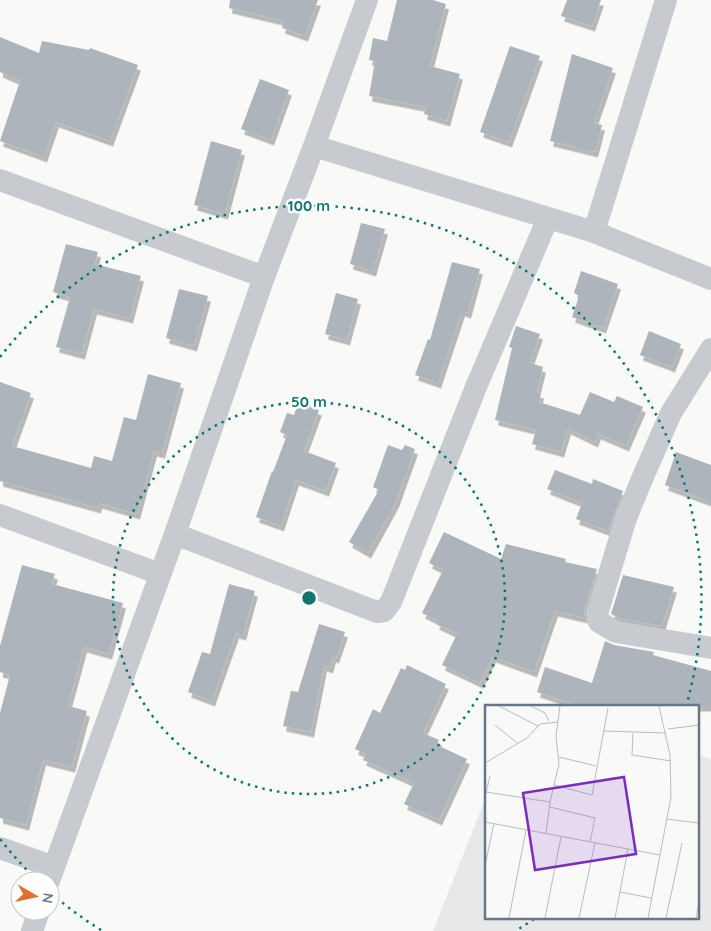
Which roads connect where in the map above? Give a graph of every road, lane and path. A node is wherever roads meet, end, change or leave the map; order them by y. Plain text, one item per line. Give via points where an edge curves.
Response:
1 (367, 0) edge
2 (666, 0) edge
3 (314, 146) junction
4 (0, 180) edge
5 (548, 218) junction
6 (594, 232) junction
7 (264, 277) junction
8 (711, 279) edge
9 (711, 349) edge
10 (0, 514) edge
11 (175, 534) junction
12 (160, 574) junction
13 (711, 648) edge
14 (0, 848) edge
15 (46, 871) edge
16 (53, 871) edge

1 - 3 street
2 - 6 street
3 - 5 street
3 - 7 street
4 - 7 street
5 - 6 street
5 - 11 street via 476,387 391,602 384,611 377,612
6 - 8 street
7 - 11 street
9 - 13 street via 671,413 642,479 626,518 597,614 599,622 616,632
10 - 12 street
11 - 12 street
12 - 16 street
14 - 15 street

